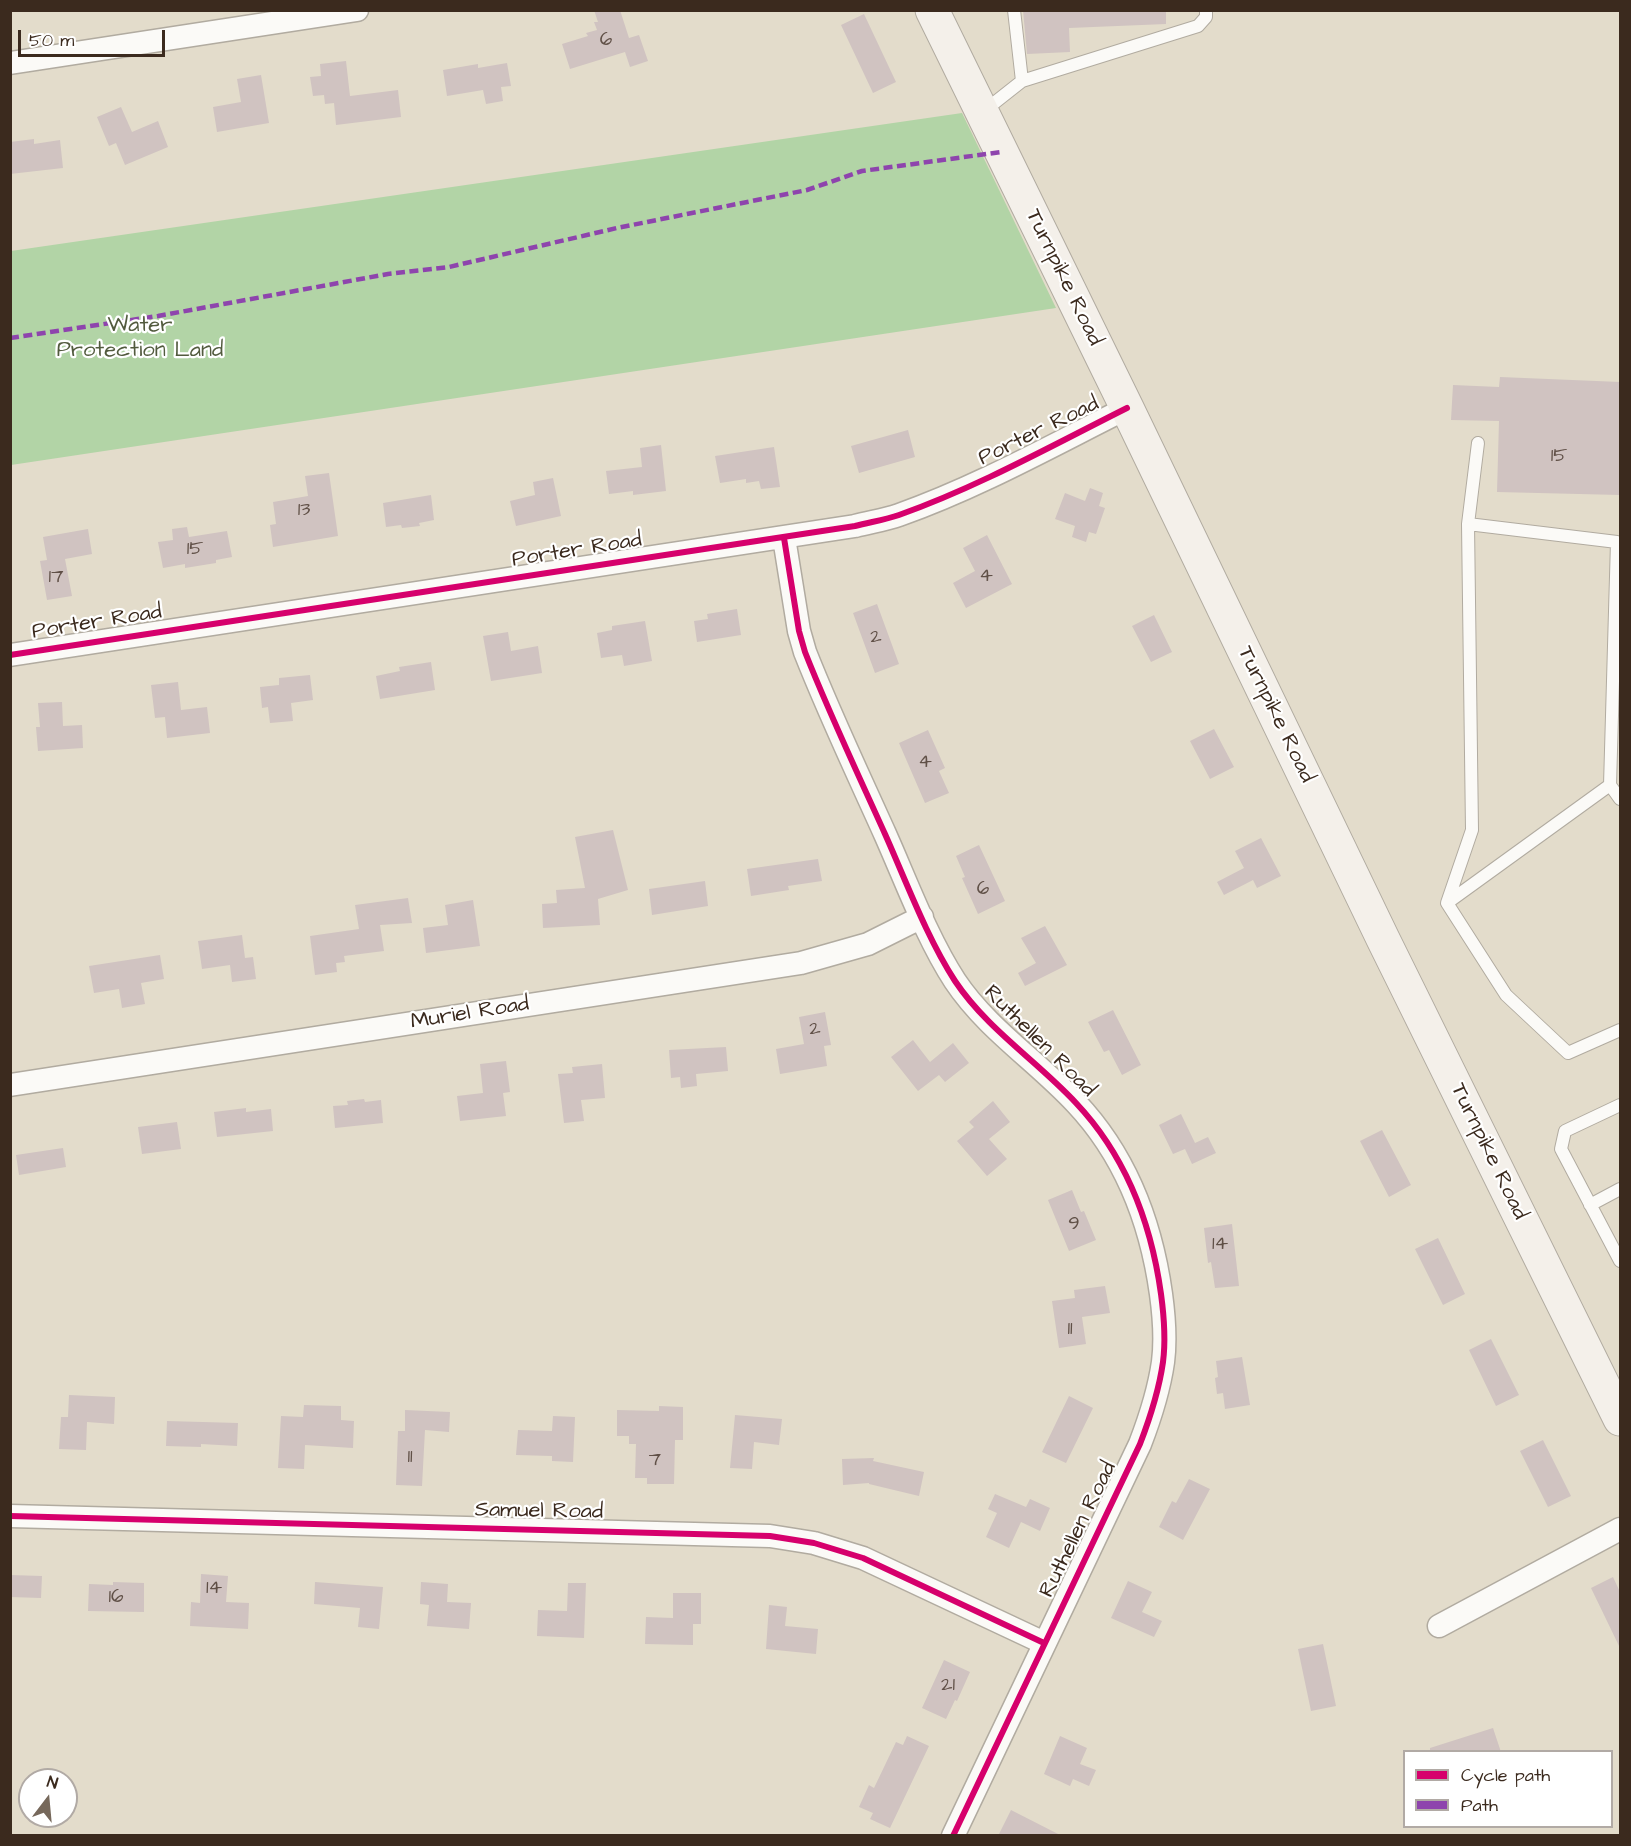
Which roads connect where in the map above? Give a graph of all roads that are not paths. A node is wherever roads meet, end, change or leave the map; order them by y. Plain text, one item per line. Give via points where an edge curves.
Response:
1 (357, 10) edge
2 (932, 10) edge
3 (1014, 10) edge
4 (1206, 10) edge
5 (10, 63) edge
6 (1022, 81) junction
7 (981, 113) junction
8 (1127, 408) junction
9 (1478, 443) dead end
10 (1467, 524) junction
11 (784, 538) junction
12 (10, 655) edge
13 (1610, 786) junction
14 (1620, 799) edge
15 (1447, 903) junction
16 (922, 917) junction
17 (1620, 1030) edge
18 (10, 1085) edge
19 (1620, 1105) edge
20 (1620, 1189) edge
21 (1590, 1205) junction
22 (1620, 1261) edge
23 (1620, 1419) edge
24 (10, 1516) edge
25 (1620, 1528) edge
26 (1439, 1626) dead end
27 (1044, 1643) junction
28 (953, 1836) edge

1 - 5 street
2 - 7 main road, Turnpike Road
3 - 6 lane
4 - 6 lane via 1206,17 1198,26
6 - 7 lane
7 - 8 main road, Turnpike Road
8 - 11 street, Porter Road via 988,477 897,516
8 - 23 main road, Turnpike Road
9 - 10 lane
10 - 13 lane via 1617,542
10 - 15 lane via 1472,830
11 - 12 street, Porter Road
11 - 16 street, Ruthellen Road via 805,652
13 - 14 lane
13 - 15 lane
15 - 17 lane via 1506,995 1568,1053
16 - 18 street, Muriel Road via 868,944 801,963
16 - 27 street, Ruthellen Road via 969,1000 1077,1104 1117,1156 1147,1227 1159,1285 1165,1332 1163,1360 1149,1420
19 - 21 lane via 1565,1131 1561,1149
20 - 21 lane
21 - 22 lane
24 - 27 street, Samuel Road via 770,1536 814,1543 863,1558
25 - 26 street
27 - 28 street, Ruthellen Road

